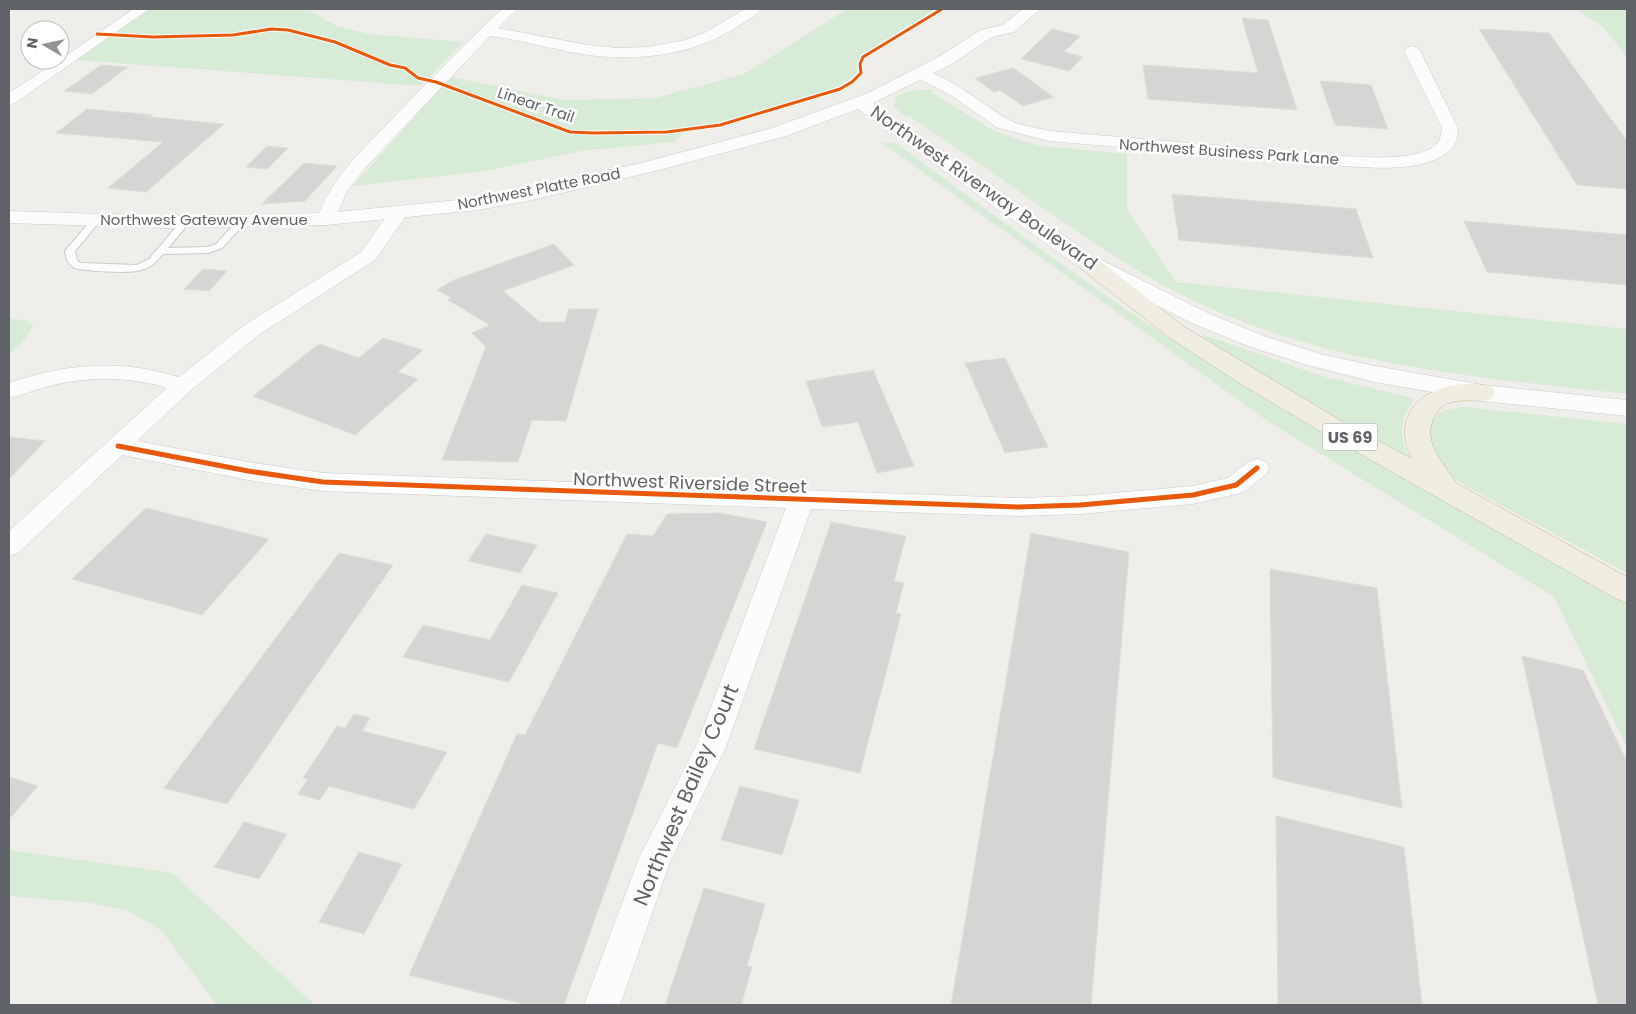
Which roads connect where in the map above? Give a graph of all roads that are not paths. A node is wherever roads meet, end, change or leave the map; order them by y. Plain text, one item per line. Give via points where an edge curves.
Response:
1 (142, 9) edge
2 (510, 9) edge
3 (754, 9) edge
4 (1032, 9) edge
5 (999, 14) dead end
6 (487, 31) junction
7 (987, 33) junction
8 (1412, 51) dead end
9 (920, 74) junction
10 (9, 100) edge
11 (860, 102) junction
12 (399, 213) junction
13 (9, 217) edge
14 (326, 219) junction
15 (96, 220) junction
16 (242, 221) junction
17 (185, 222) junction
18 (161, 251) junction
19 (1087, 262) junction
20 (184, 385) junction
21 (9, 391) edge
22 (1483, 393) junction
23 (1627, 408) edge
24 (118, 446) junction
25 (1258, 468) dead end
26 (1448, 492) junction
27 (802, 500) junction
28 (9, 546) edge
29 (1627, 591) edge
30 (602, 1005) edge

1 - 10 street
2 - 6 street
3 - 6 street via 703,39 647,51 595,51
4 - 7 main road, Northwest Platte Road via 1008,29
5 - 7 main road, Northwest Platte Road via 987,24
6 - 14 street via 357,166 329,207
7 - 9 main road, Northwest Platte Road
8 - 9 street, Northwest Business Park Lane via 1432,88 1450,134 1447,143 1431,154 1416,160 1390,162 1344,161 1049,136 1004,124 955,91
9 - 11 main road, Northwest Platte Road
11 - 12 main road, Northwest Platte Road via 779,132 652,166 510,198
11 - 19 main road, Northwest Riverway Boulevard / US 69
12 - 14 main road, Northwest Gateway Avenue
12 - 20 street via 368,256 253,329
13 - 15 main road, Northwest Gateway Avenue
14 - 16 main road, Northwest Gateway Avenue
15 - 17 main road, Northwest Gateway Avenue
15 - 18 lane via 70,251 72,261 78,266 139,268
16 - 17 main road, Northwest Gateway Avenue
16 - 18 lane via 220,246 208,250
17 - 18 lane
19 - 22 main road, Northwest Riverway Boulevard / US 69 via 1202,319 1256,341 1315,360 1375,374
19 - 26 highway, US 69 via 1175,331 1309,413
20 - 21 street via 138,374 107,371 57,376
20 - 24 street
22 - 23 main road, Northwest Riverway Boulevard / US 69
22 - 26 highway via 1445,395 1435,399 1419,420 1419,448
24 - 27 street, Northwest Riverside Street via 323,482
24 - 28 street
25 - 27 street, Northwest Riverside Street via 1236,485 1201,493 1080,505 1009,507
26 - 29 highway, US 69
27 - 30 street, Northwest Bailey Court via 711,747 655,858

